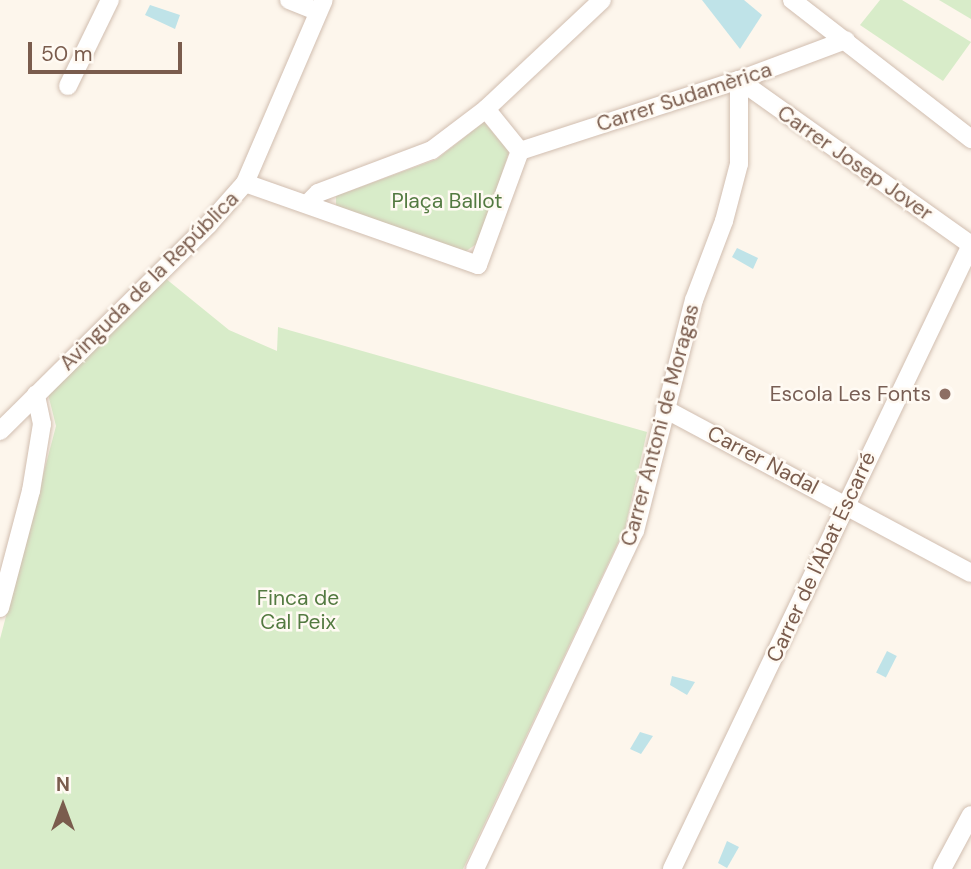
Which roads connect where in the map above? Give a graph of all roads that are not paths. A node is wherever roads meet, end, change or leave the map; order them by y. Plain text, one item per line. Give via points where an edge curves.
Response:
1 (110, 0) edge
2 (289, 0) edge
3 (602, 0) edge
4 (792, 0) edge
5 (321, 6) edge
6 (846, 40) junction
7 (739, 80) junction
8 (68, 86) dead end
9 (486, 109) junction
10 (971, 139) edge
11 (520, 151) junction
12 (245, 183) junction
13 (308, 203) junction
14 (971, 245) edge
15 (36, 395) junction
16 (665, 409) junction
17 (0, 430) edge
18 (846, 504) junction
19 (971, 573) edge
20 (0, 608) edge
21 (971, 815) edge
22 (475, 869) edge
23 (673, 869) edge
24 (942, 869) edge

1 - 8 street
2 - 5 street
3 - 9 street
4 - 6 street
5 - 12 street, Avinguda de la República
6 - 7 street, Carrer Sudamèrica
6 - 10 street
7 - 11 street, Carrer Sudamèrica
7 - 14 street, Carrer Josep Jover
7 - 16 street, Carrer Antoni de Moragas via 739,164 724,221 694,300
9 - 11 street
9 - 13 street via 432,150 318,193
11 - 13 street via 478,265
12 - 13 street
12 - 15 street, Avinguda de la República
14 - 18 street, Carrer de l'Abat Escarré
15 - 17 street, Avinguda de la República
15 - 20 street via 42,424 31,491
16 - 18 street, Carrer Nadal
16 - 22 street, Carrer Antoni de Moragas via 635,531
18 - 19 street, Carrer Nadal
18 - 23 street, Carrer de l'Abat Escarré
21 - 24 street

